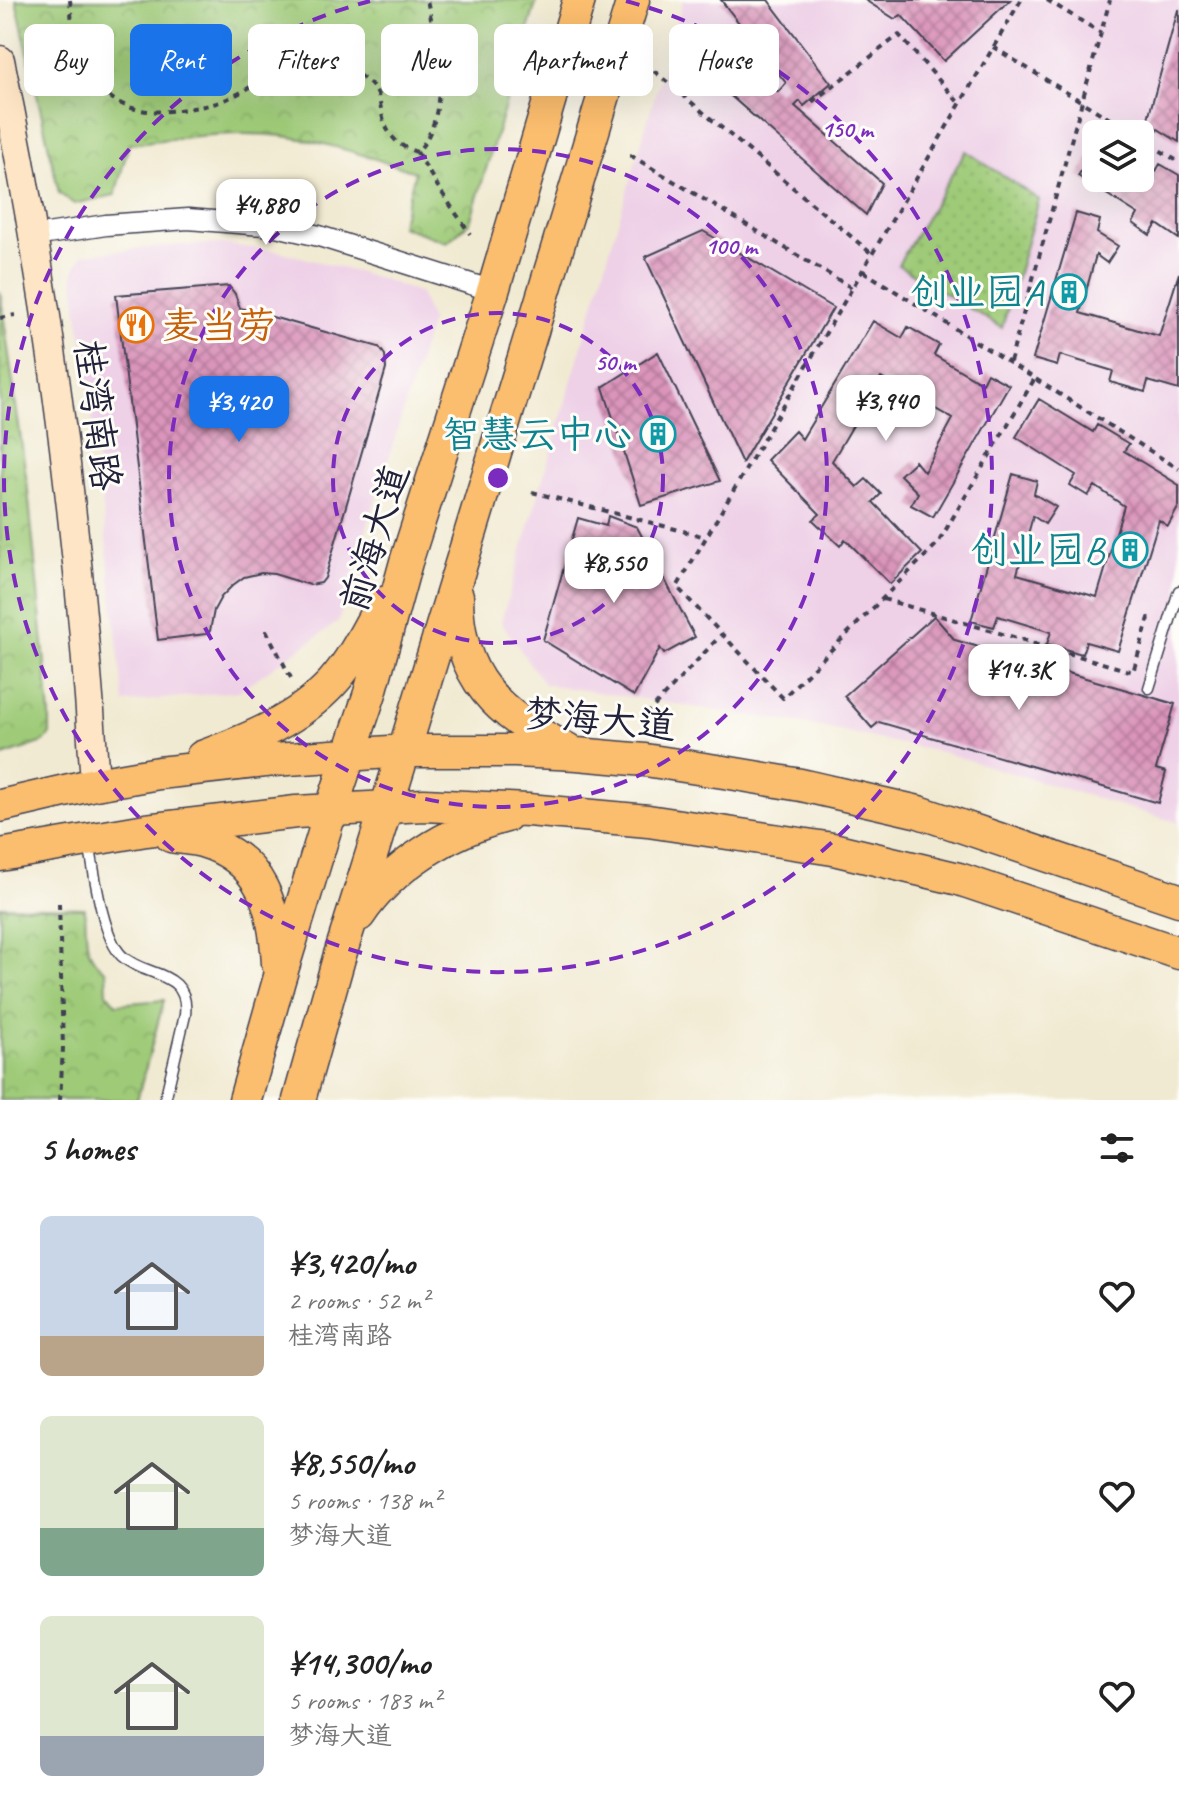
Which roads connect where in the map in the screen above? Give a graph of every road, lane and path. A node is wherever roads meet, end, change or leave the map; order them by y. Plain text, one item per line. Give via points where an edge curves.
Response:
1 (70, 0) edge
2 (427, 0) edge
3 (579, 0) edge
4 (633, 0) edge
5 (1021, 0) edge
6 (1047, 0) edge
7 (1110, 0) edge
8 (1101, 33) junction
9 (993, 47) junction
10 (0, 60) edge
11 (654, 71) dead end
12 (812, 102) dead end
13 (1082, 102) junction
14 (960, 104) junction
15 (1111, 120) edge
16 (1154, 147) edge
17 (417, 152) junction
18 (630, 155) dead end
19 (1179, 162) edge
20 (470, 234) dead end
21 (34, 236) junction
22 (872, 254) junction
23 (863, 271) junction
24 (852, 288) junction
25 (493, 291) junction
26 (15, 315) dead end
27 (0, 318) edge
28 (1010, 362) junction
29 (1035, 378) junction
30 (1179, 469) edge
31 (532, 492) dead end
32 (706, 537) junction
33 (406, 562) junction
34 (457, 573) junction
35 (1179, 591) edge
36 (883, 599) junction
37 (1174, 626) edge
38 (266, 630) dead end
39 (722, 634) junction
40 (291, 678) dead end
41 (1149, 688) dead end
42 (646, 715) dead end
43 (404, 751) junction
44 (577, 754) junction
45 (350, 755) junction
46 (159, 773) junction
47 (95, 784) junction
48 (0, 806) edge
49 (387, 806) junction
50 (331, 810) junction
51 (528, 810) junction
52 (100, 839) junction
53 (0, 855) edge
54 (1179, 900) edge
55 (59, 903) dead end
56 (1179, 953) edge
57 (339, 958) junction
58 (279, 980) junction
59 (60, 1100) edge
60 (165, 1100) edge
61 (245, 1100) edge
62 (299, 1100) edge

1 - 17 path via 76,50 87,72 115,102 158,113 203,107 287,68 327,65 365,79 375,90 389,134
2 - 17 path via 438,91 433,126
3 - 25 main road, 前海大道
4 - 34 main road
5 - 9 path
6 - 8 path
7 - 8 path
8 - 13 path
9 - 13 path
9 - 14 path
10 - 21 street, 桂湾南路
11 - 22 path
12 - 14 path via 899,35
13 - 15 path
13 - 28 path
14 - 22 path
16 - 19 path
17 - 20 path
18 - 24 path
21 - 25 street via 188,219 276,226
21 - 47 street, 桂湾南路 via 72,509
22 - 23 path
23 - 24 path
23 - 28 path
24 - 32 path
25 - 33 main road, 前海大道
26 - 27 path
28 - 29 path
29 - 30 path
29 - 36 path via 938,543
31 - 32 path
32 - 39 path via 677,587
33 - 45 main road, 前海大道
33 - 46 main road via 345,667 322,693 259,734
34 - 43 main road
34 - 44 main road via 462,640 485,690 520,723
35 - 37 lane
36 - 37 path via 1133,672 1149,618
36 - 39 path via 783,698
37 - 41 lane
38 - 40 path
39 - 42 path
43 - 44 main road, 梦海大道
43 - 45 main road, 梦海大道
43 - 49 main road
44 - 54 main road, 梦海大道 via 645,760 862,798 919,812
45 - 46 main road, 梦海大道
45 - 50 main road, 前海大道
46 - 47 main road, 梦海大道
47 - 48 main road, 梦海大道
49 - 50 main road
49 - 51 main road
49 - 57 main road
50 - 52 main road
50 - 58 main road, 前海大道
51 - 56 main road via 648,821 833,849 959,879
51 - 57 main road via 441,841 398,872 359,914
52 - 53 main road
52 - 58 main road via 160,835 199,840 224,848 247,864 272,913
52 - 60 lane via 101,901 111,940 135,966 175,983 186,1005
55 - 59 path
57 - 62 main road
58 - 61 main road, 前海大道

